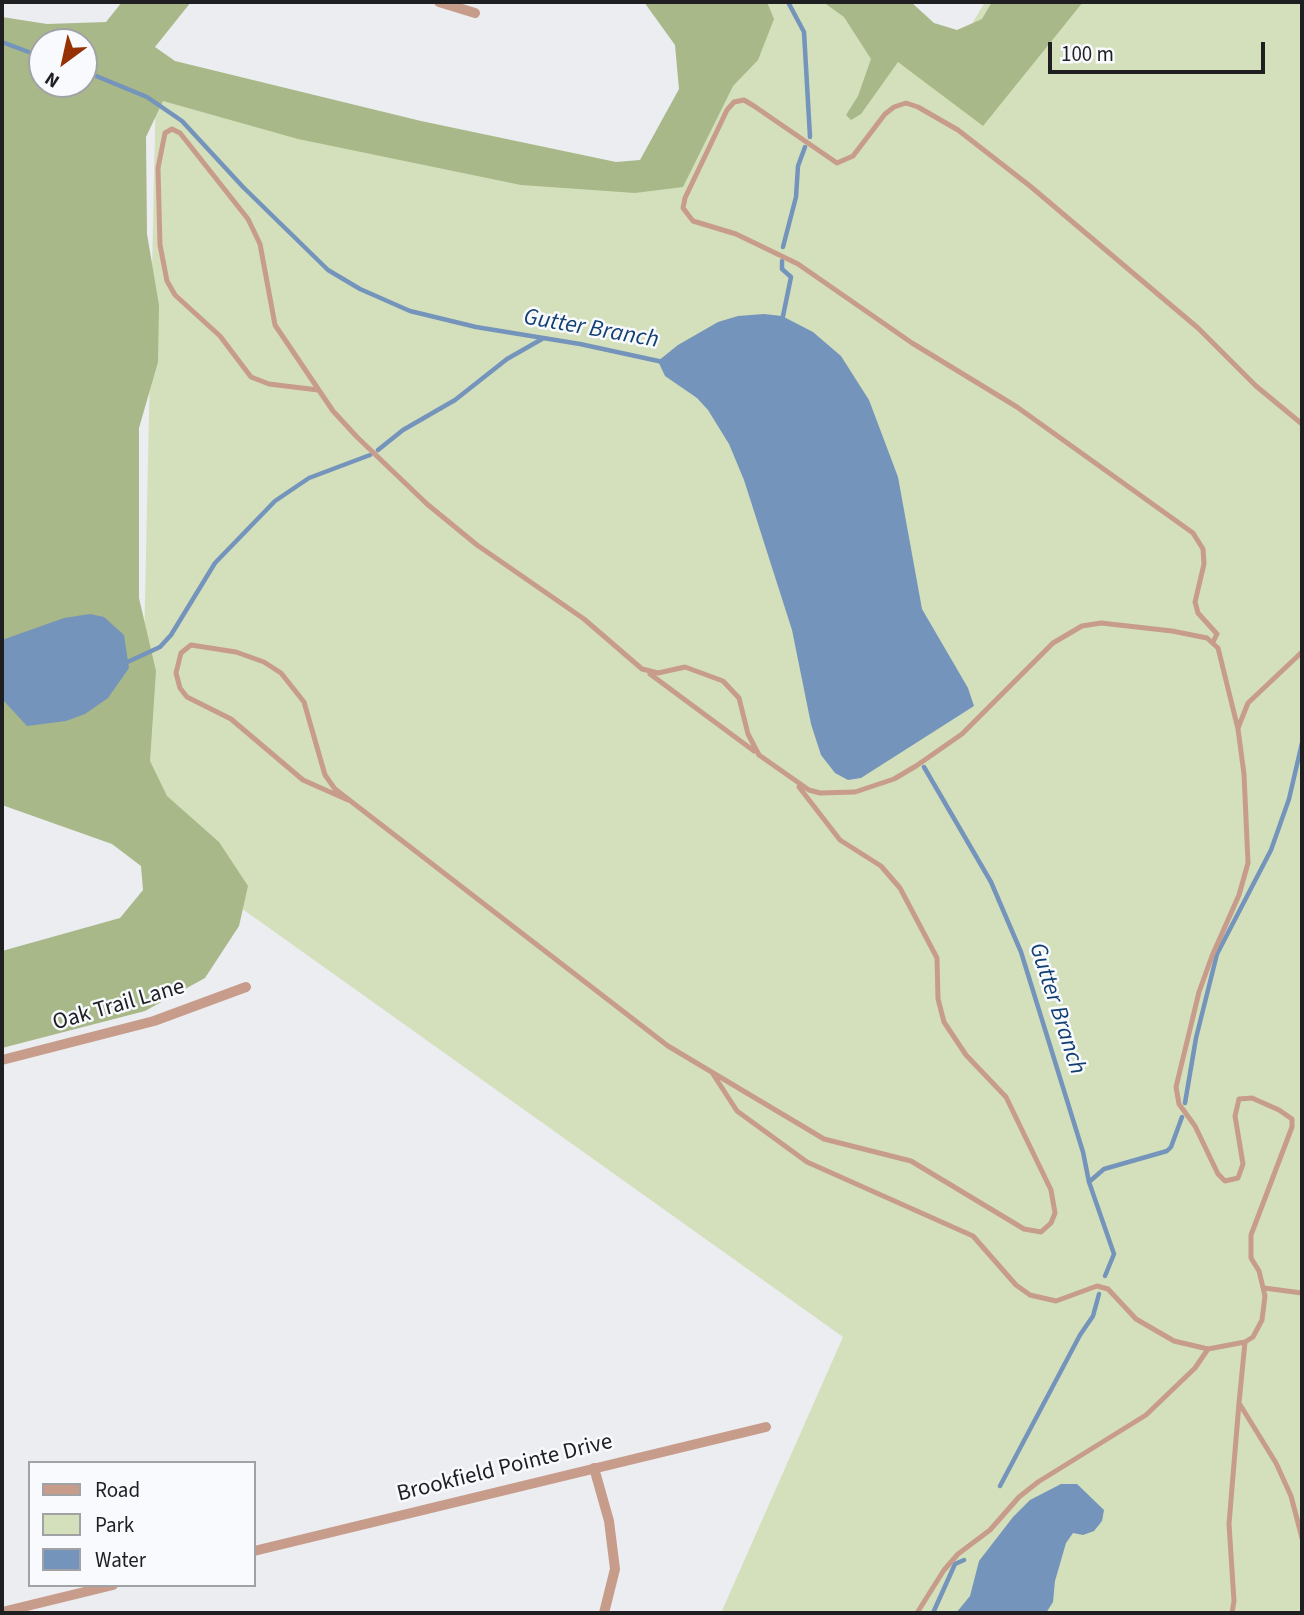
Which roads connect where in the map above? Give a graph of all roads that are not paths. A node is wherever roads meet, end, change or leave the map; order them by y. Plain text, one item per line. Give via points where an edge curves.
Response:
1 (439, 2) edge
2 (475, 13) dead end
3 (318, 390) junction
4 (1302, 424) edge
5 (1213, 642) junction
6 (1302, 652) edge
7 (647, 672) junction
8 (1238, 729) junction
9 (759, 755) junction
10 (797, 784) junction
11 (348, 800) junction
12 (246, 987) dead end
13 (2, 1060) edge
14 (713, 1074) junction
15 (1264, 1288) junction
16 (1302, 1293) edge
17 (1245, 1342) junction
18 (1208, 1349) junction
19 (1238, 1403) junction
20 (765, 1427) dead end
21 (594, 1468) junction
22 (1302, 1538) edge
23 (256, 1551) edge
24 (105, 1587) edge
25 (2, 1612) edge
26 (604, 1613) edge
27 (917, 1613) edge
28 (1232, 1613) edge

1 - 2 street
3 - 3 lane via 271,316 260,244 248,219 180,133 165,133 158,167 160,244 167,281 175,295 220,336 251,377
3 - 7 lane via 357,437 427,504 493,558 584,619
4 - 5 lane via 1190,321 1030,187 958,130 918,107 906,103 894,107 853,156 837,163 744,100 734,102 685,198 683,208 693,221 736,234 798,264 912,343 1017,407 1193,533 1203,549 1204,564 1195,602 1217,634
5 - 8 lane via 1221,654
5 - 10 lane via 1172,631 1101,623 1082,626 1053,643 962,734 894,779 835,794
6 - 8 lane via 1248,703
7 - 9 lane
7 - 9 lane via 685,667 723,681 739,698
8 - 15 lane via 1247,801 1248,863 1199,992 1175,1087 1217,1174 1225,1181 1238,1178 1243,1164 1236,1129 1239,1099 1252,1098 1292,1119 1251,1235 1251,1258
9 - 10 lane
10 - 14 lane via 840,840 881,866 900,888 937,958 938,999 944,1021 954,1040 1018,1116 1051,1189 1055,1205 1051,1223 1041,1232 1024,1229 911,1161 824,1139
11 - 11 lane via 326,775 304,702 281,673 236,652 191,645 181,653 176,673 187,697 232,719 303,780
11 - 14 lane via 588,986
12 - 13 street, Oak Trail Lane via 154,1021
14 - 18 lane via 737,1111 807,1162 973,1236 1030,1295 1056,1301 1097,1286 1108,1289 1136,1319 1156,1332
15 - 16 lane
15 - 17 lane via 1259,1330
17 - 18 lane
17 - 19 lane
18 - 27 lane via 1195,1368 1146,1415 1019,1497 990,1530 958,1554
19 - 22 lane via 1276,1463
19 - 28 lane via 1229,1524
20 - 21 street, Brookfield Pointe Drive
21 - 23 street, Brookfield Pointe Drive
21 - 26 street via 609,1521 615,1569
24 - 25 street

